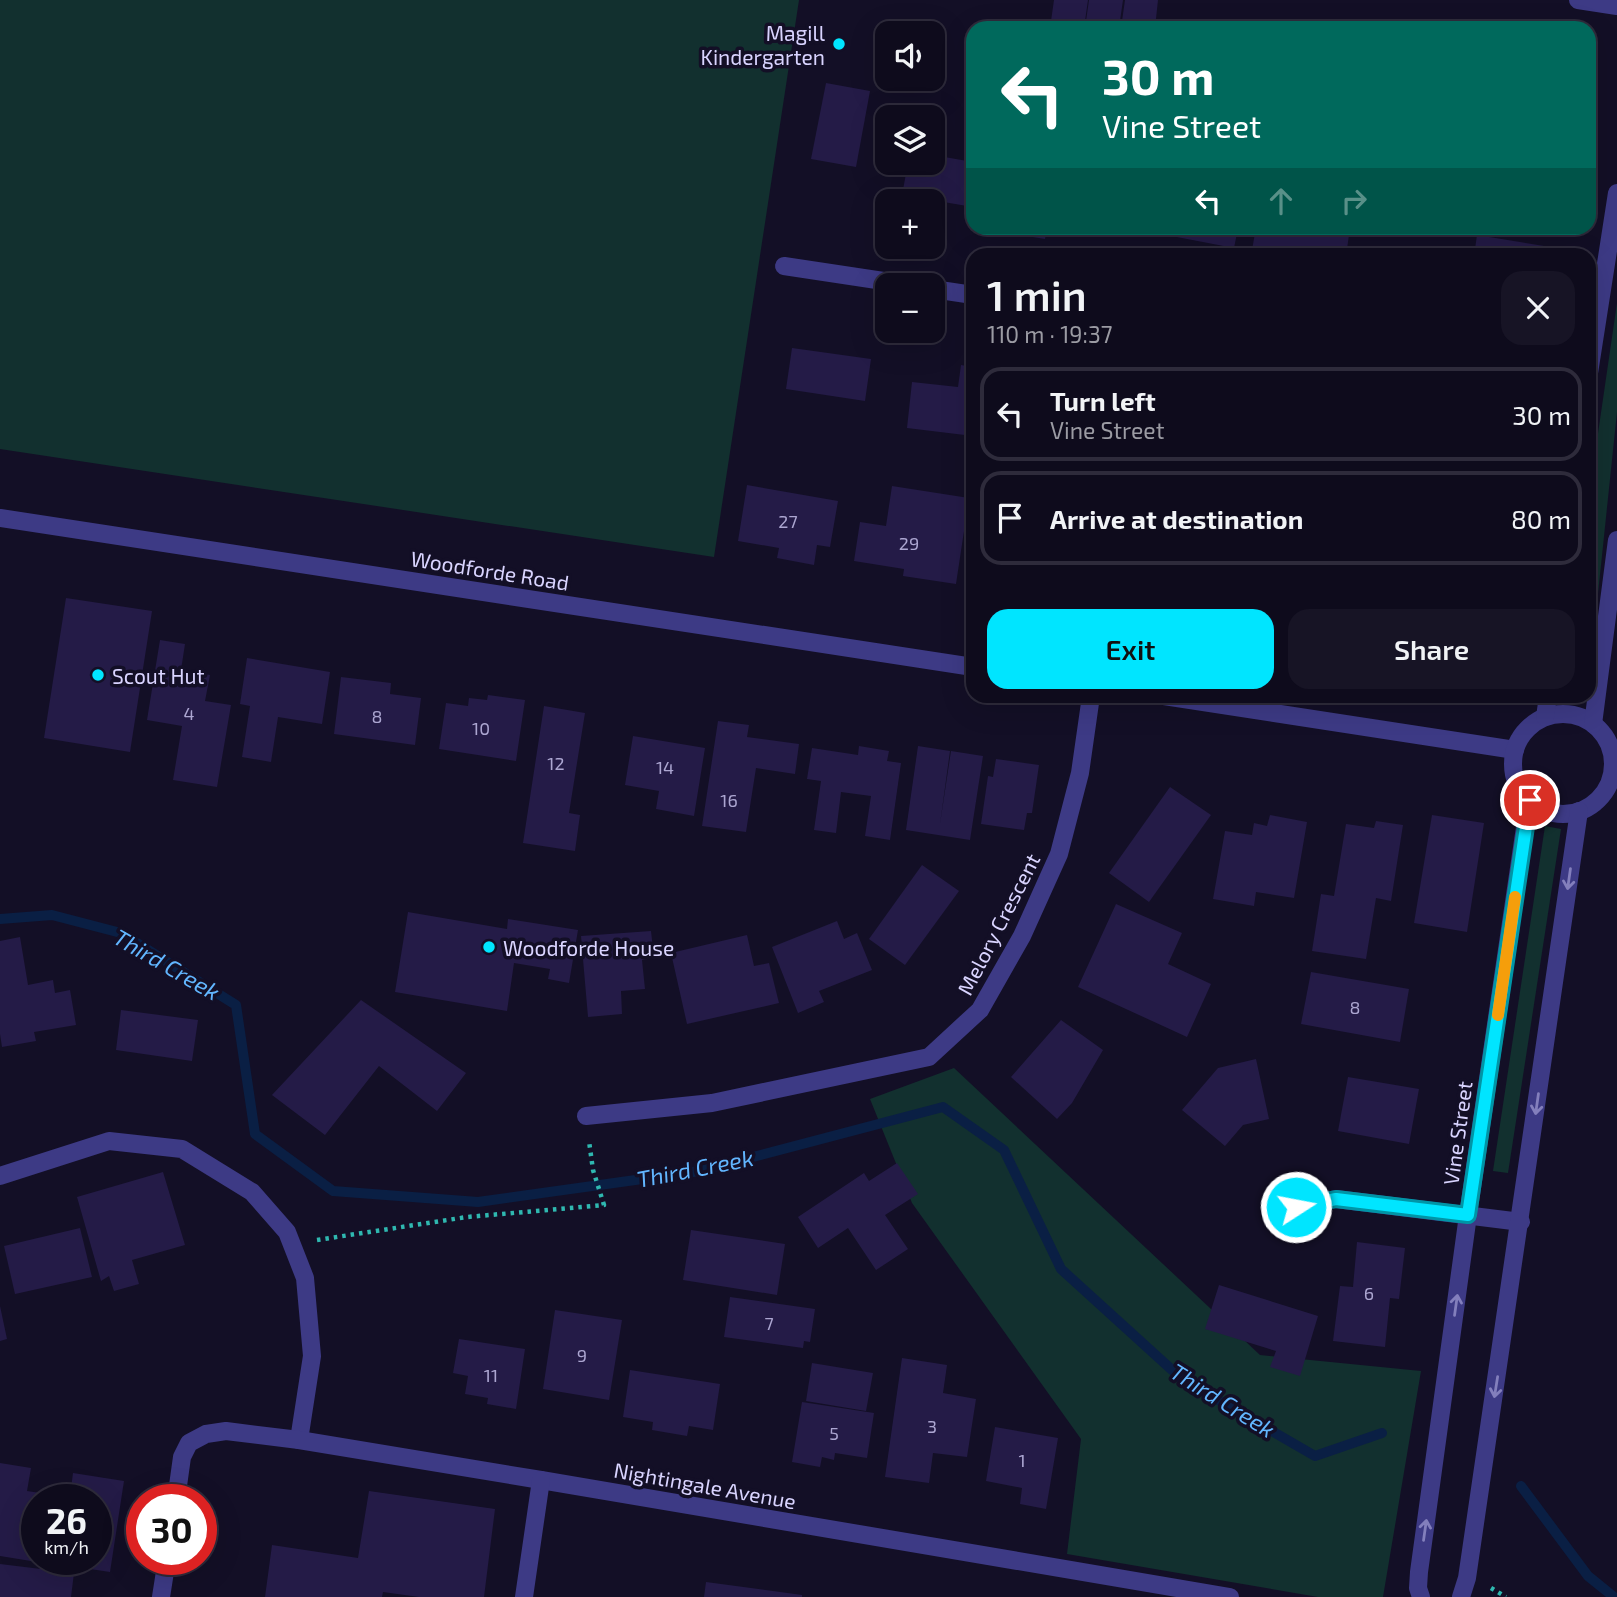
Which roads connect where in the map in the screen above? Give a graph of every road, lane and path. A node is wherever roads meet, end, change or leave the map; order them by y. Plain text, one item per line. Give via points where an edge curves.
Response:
1 (1578, 0) edge
2 (1617, 6) edge
3 (1617, 193) edge
4 (1612, 261) edge
5 (784, 267) dead end
6 (875, 280) edge
7 (945, 291) edge
8 (966, 294) edge
9 (1596, 339) edge
10 (0, 518) edge
11 (1617, 540) edge
12 (966, 666) edge
13 (1596, 701) edge
14 (1090, 703) edge
15 (1210, 703) edge
16 (1547, 703) edge
17 (1596, 703) edge
18 (1545, 717) junction
19 (1593, 724) junction
20 (1515, 750) junction
21 (1615, 767) edge
22 (1530, 800) junction
23 (1579, 811) junction
24 (586, 1116) dead end
25 (593, 1170) dead end
26 (0, 1176) edge
27 (1296, 1207) dead end
28 (1468, 1215) junction
29 (1521, 1222) junction
30 (292, 1244) junction
31 (299, 1440) junction
32 (541, 1480) junction
33 (178, 1484) edge
34 (165, 1575) edge
35 (1164, 1592) edge
36 (162, 1597) edge
37 (524, 1597) edge
38 (1230, 1597) edge
39 (1421, 1597) edge
40 (1461, 1597) edge

1 - 2 street
3 - 4 street
4 - 9 street
5 - 6 street
7 - 8 street
10 - 12 street, Woodforde Road
11 - 13 street
14 - 24 street, Melory Crescent via 1080,773 1049,878 980,1010 929,1057 712,1103
15 - 20 street
16 - 18 street
17 - 19 street
18 - 19 street via 1570,715
18 - 20 street via 1521,737
19 - 21 street via 1605,736
20 - 22 street via 1515,778
21 - 23 street via 1603,794
22 - 23 street via 1544,810
22 - 28 street, Vine Street
23 -> 29 street
25 - 30 path via 604,1205 467,1217
26 - 30 street via 109,1141 182,1149 252,1192 287,1231
27 - 28 street via 1336,1199
28 - 29 street
39 -> 28 street, Vine Street via 1419,1572
29 -> 40 street via 1468,1578
30 - 31 street via 305,1278 312,1356
31 - 32 street, Nightingale Avenue
31 - 33 street, Nightingale Avenue via 226,1430 206,1434 189,1443
32 - 35 street, Nightingale Avenue
32 - 37 street
34 - 36 street
35 - 38 street, Nightingale Avenue

